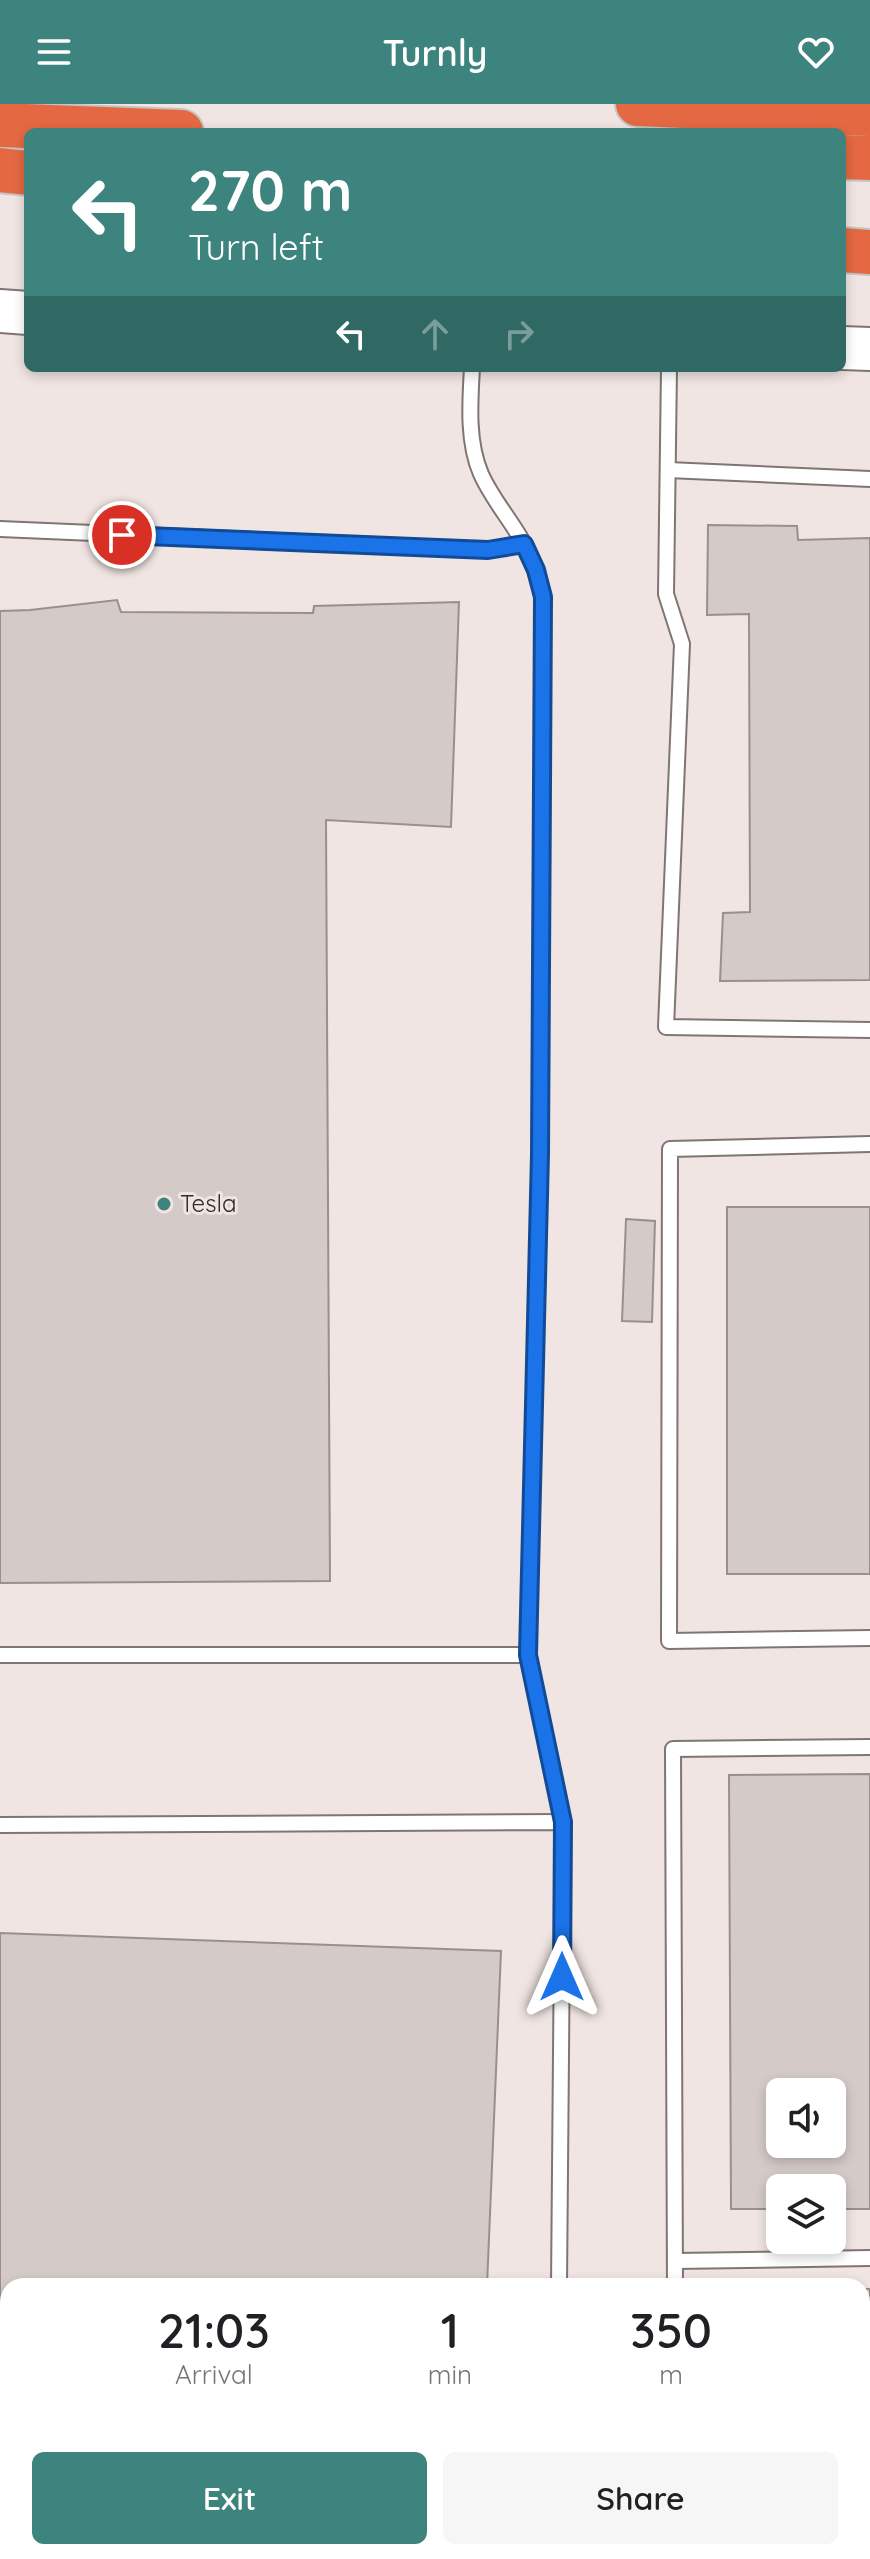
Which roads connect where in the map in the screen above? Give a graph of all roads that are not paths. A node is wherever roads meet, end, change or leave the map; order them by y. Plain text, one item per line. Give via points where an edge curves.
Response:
1 (638, 104) edge
2 (870, 114) edge
3 (0, 125) edge
4 (78, 128) edge
5 (846, 157) edge
6 (870, 158) edge
7 (0, 170) edge
8 (24, 173) edge
9 (846, 250) edge
10 (870, 252) edge
11 (0, 311) edge
12 (24, 313) edge
13 (846, 348) edge
14 (870, 349) edge
15 (472, 372) edge
16 (669, 372) edge
17 (668, 470) junction
18 (870, 479) edge
19 (0, 529) edge
20 (524, 544) junction
21 (870, 1030) edge
22 (870, 1144) edge
23 (870, 1638) edge
24 (0, 1655) edge
25 (528, 1655) junction
26 (870, 1747) edge
27 (563, 1822) junction
28 (0, 1825) edge
29 (870, 2258) edge
30 (675, 2261) junction
31 (559, 2278) edge
32 (675, 2278) edge

1 - 2 highway
3 - 4 highway
5 - 6 highway
7 - 8 highway
9 - 10 highway
11 - 12 street
13 - 14 street
15 - 20 lane via 474,450 481,474
16 - 17 lane
17 - 18 lane
17 - 21 lane via 666,594 682,644 666,1027
19 - 20 lane via 488,550
20 - 25 lane via 543,597 540,1154
22 - 23 lane via 670,1149 669,1641
24 - 25 lane
25 - 27 lane
26 - 30 lane via 673,1749
27 - 28 lane
27 - 31 lane
29 - 30 lane
30 - 32 lane

